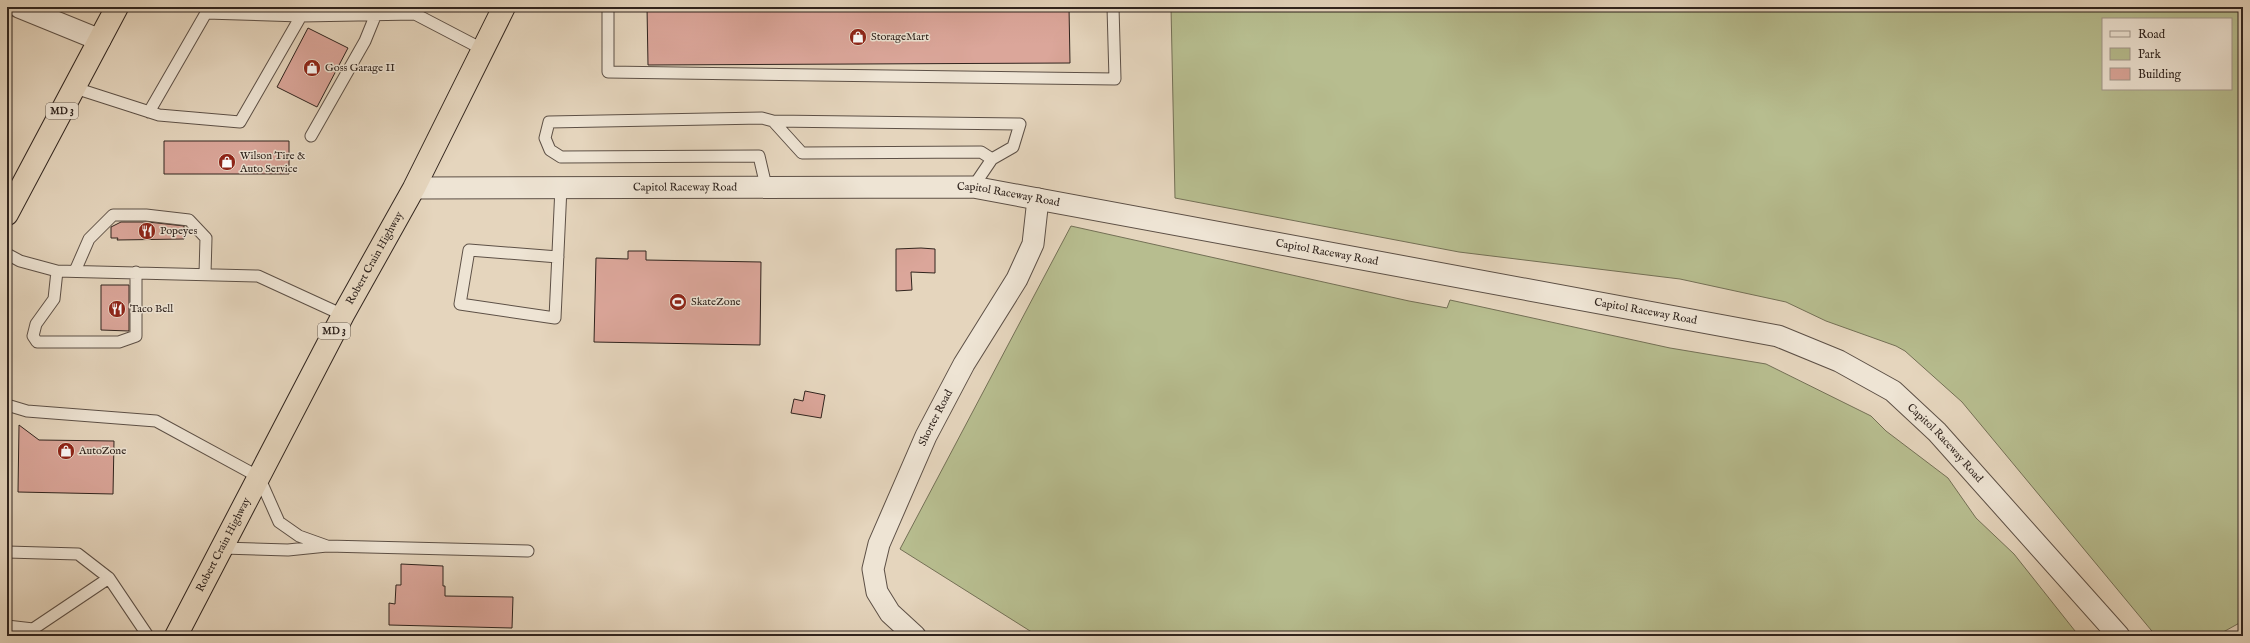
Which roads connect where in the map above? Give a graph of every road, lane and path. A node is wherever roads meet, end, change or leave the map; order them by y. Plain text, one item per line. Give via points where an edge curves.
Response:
1 (19, 7) edge
2 (117, 7) edge
3 (504, 7) edge
4 (608, 7) edge
5 (1114, 7) edge
6 (207, 10) edge
7 (301, 11) edge
8 (48, 12) edge
9 (376, 14) junction
10 (100, 40) junction
11 (484, 50) junction
12 (75, 88) junction
13 (149, 112) junction
14 (773, 121) junction
15 (312, 136) dead end
16 (992, 158) junction
17 (766, 186) junction
18 (561, 187) junction
19 (973, 187) junction
20 (414, 188) junction
21 (1038, 198) junction
22 (7, 214) edge
23 (7, 254) edge
24 (558, 257) junction
25 (57, 270) junction
26 (75, 271) junction
27 (136, 272) junction
28 (205, 274) junction
29 (343, 315) junction
30 (7, 405) edge
31 (259, 477) junction
32 (328, 546) junction
33 (222, 548) junction
34 (528, 551) dead end
35 (7, 552) edge
36 (109, 578) junction
37 (11, 630) edge
38 (148, 636) edge
39 (176, 636) edge
40 (914, 636) edge
41 (2119, 636) edge

1 - 8 street
2 - 10 highway, MD 3
3 - 11 highway, Robert Crain Highway / MD 3
4 - 5 lane via 608,72 1115,79
6 - 7 lane
6 - 13 lane
7 - 9 lane
7 - 13 lane via 240,122
8 - 10 street
9 - 11 lane via 415,14
9 - 15 lane via 365,41
10 - 12 highway, MD 3
11 - 20 highway, Robert Crain Highway / MD 3
12 - 13 lane
12 - 22 highway, MD 3
14 - 16 lane via 802,153 982,152
14 - 16 lane via 1020,124 1013,147
14 - 17 lane via 754,118 549,122 545,138 550,150 561,157 759,156
16 - 19 lane
17 - 18 street, Capitol Raceway Road
17 - 19 street, Capitol Raceway Road
18 - 20 street, Capitol Raceway Road
18 - 24 lane
19 - 21 street, Capitol Raceway Road
20 - 29 highway, Robert Crain Highway / MD 3
21 - 40 street, Shorter Road via 1033,244 1017,279 964,364 926,436 879,544 873,569 878,592 890,613
21 - 41 street, Capitol Raceway Road via 1778,336 1839,361 1893,391 1937,432
23 - 25 lane via 20,261
24 - 24 lane via 555,318 460,304 469,250
25 - 26 lane
25 - 27 lane via 54,299 36,324 33,336 37,342 119,342 136,336
26 - 27 lane
26 - 28 lane via 89,239 113,215 146,215 189,220 206,238
27 - 28 lane
28 - 29 lane via 258,276
29 - 31 highway, Robert Crain Highway / MD 3
30 - 31 lane via 27,411 156,421
31 - 32 lane via 279,522 299,536
31 - 33 highway, Robert Crain Highway / MD 3
32 - 33 lane via 288,550
32 - 34 lane
33 - 39 highway, Robert Crain Highway / MD 3
35 - 36 lane via 78,554
36 - 37 lane via 34,629
36 - 38 lane

